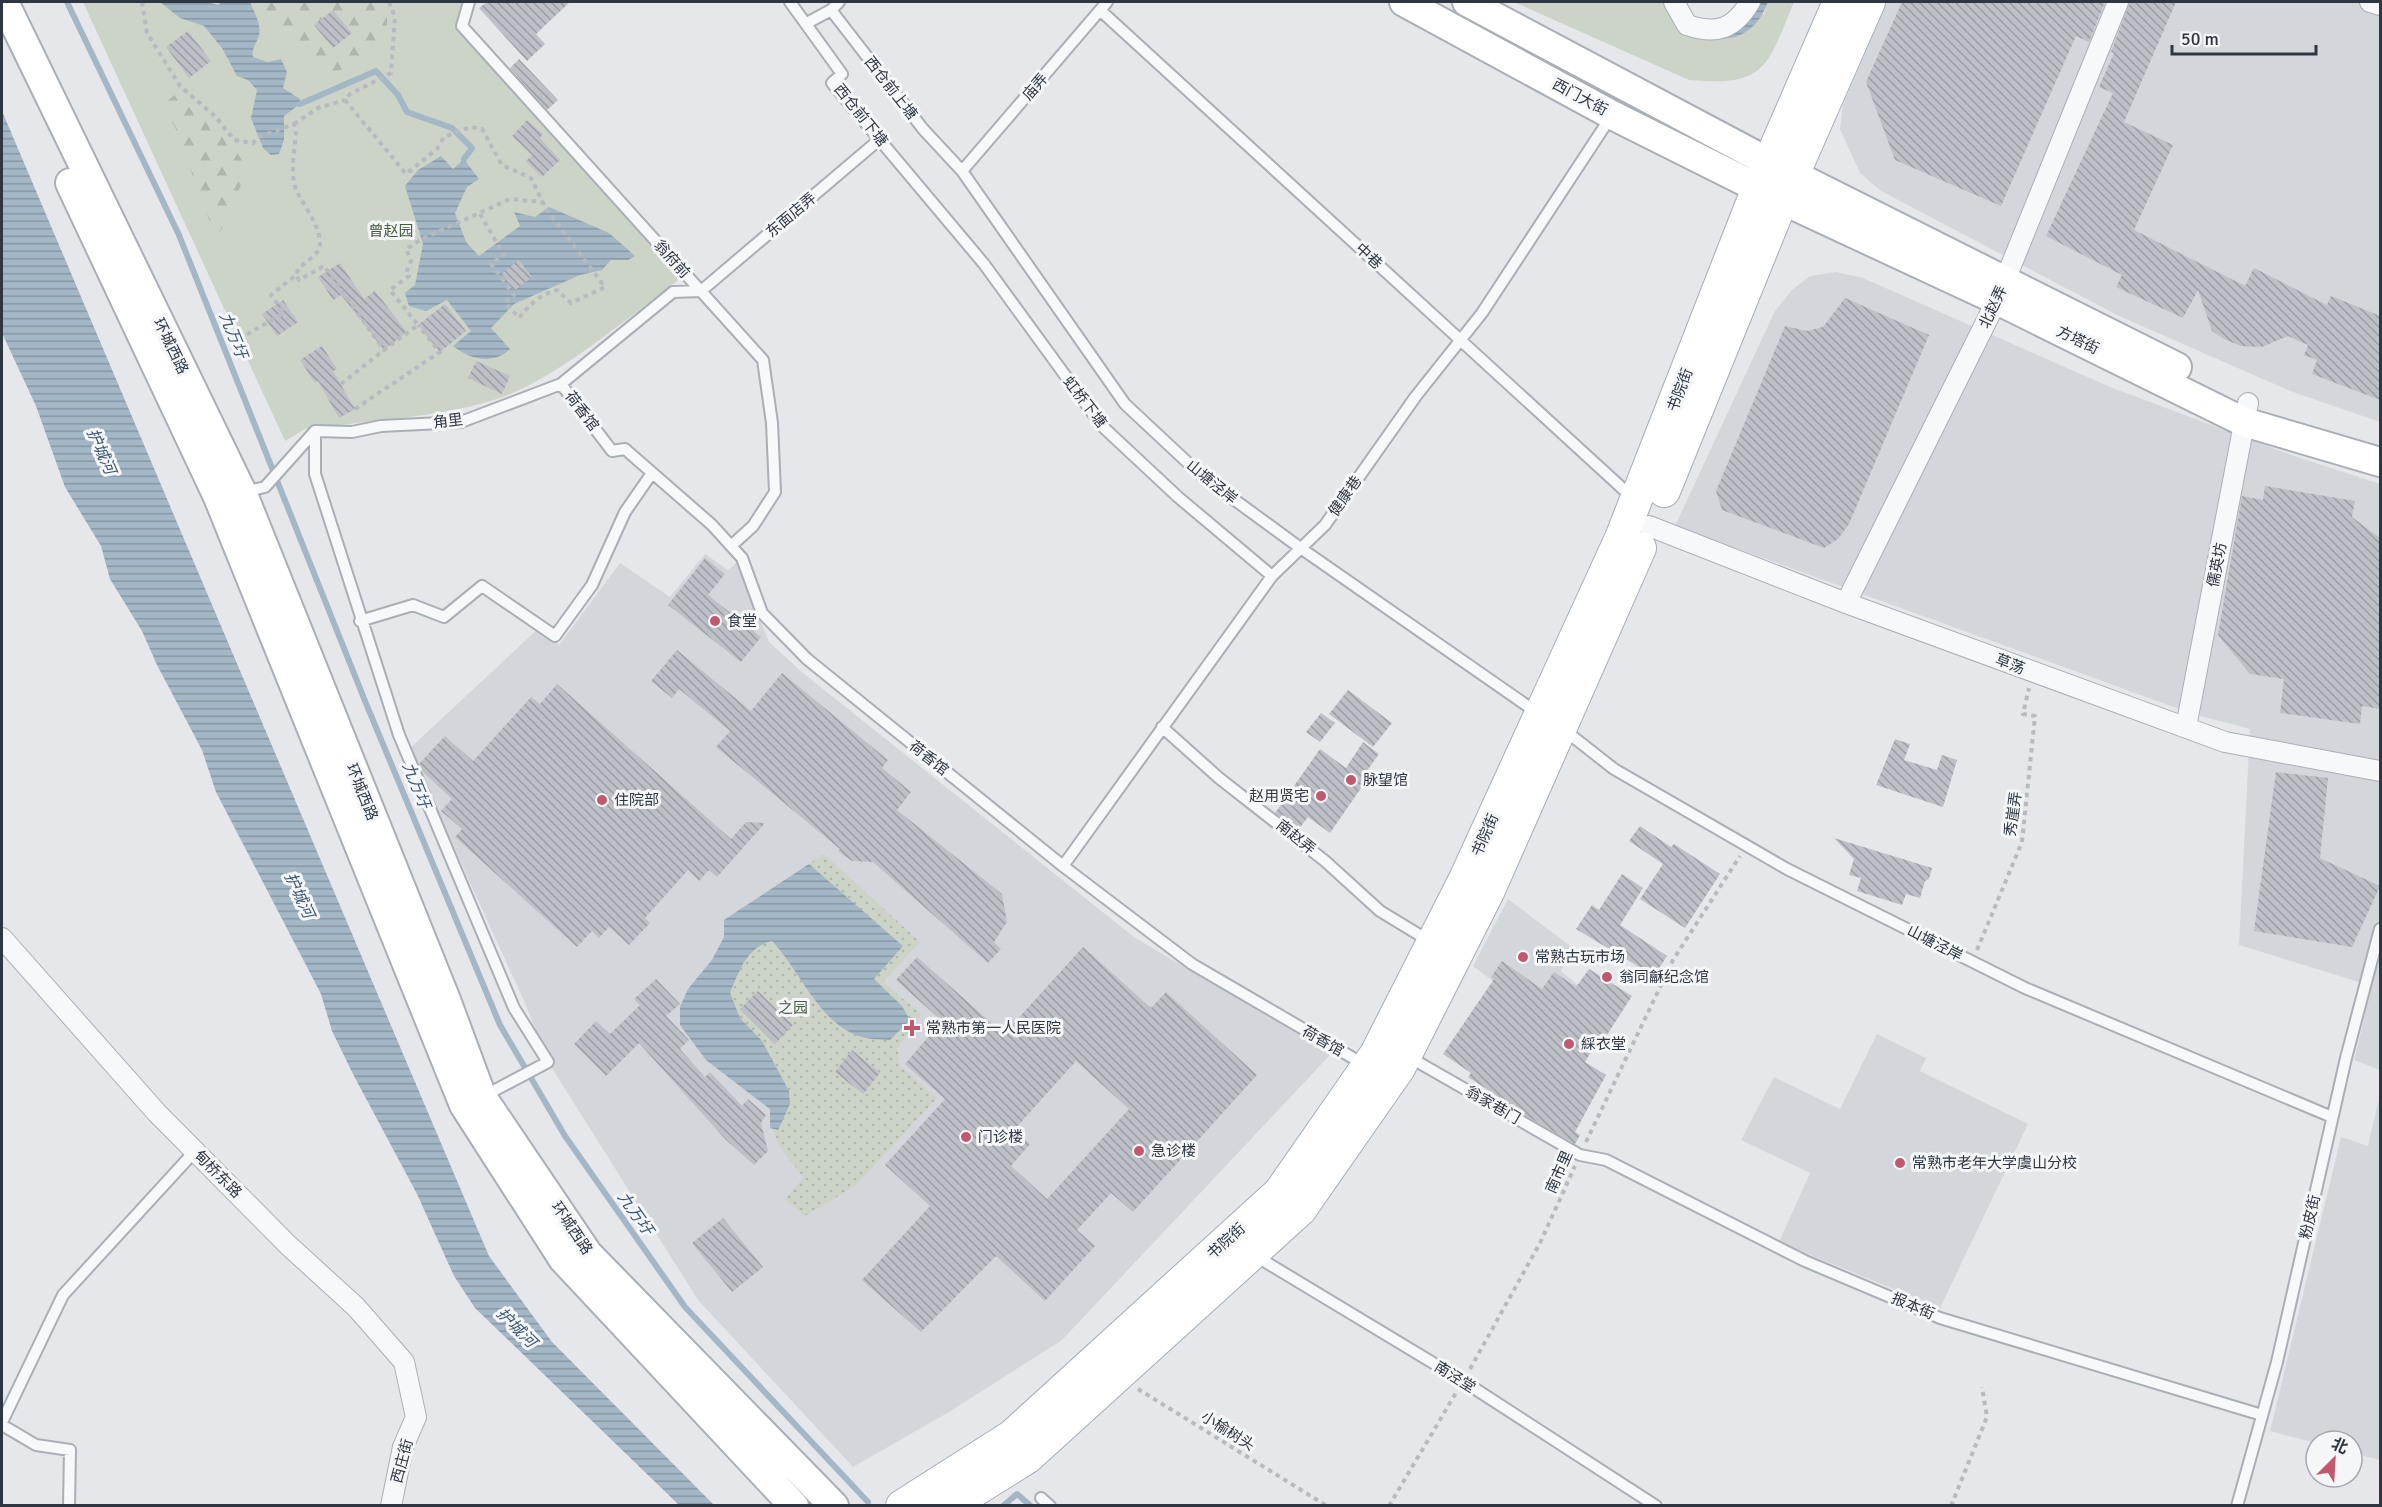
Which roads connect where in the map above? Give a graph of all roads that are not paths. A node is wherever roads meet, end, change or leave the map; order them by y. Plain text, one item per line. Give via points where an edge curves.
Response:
1 (4, 2) edge
2 (469, 2) edge
3 (790, 2) edge
4 (838, 2) edge
5 (1404, 2) edge
6 (1467, 2) edge
7 (1674, 2) edge
8 (1750, 2) edge
9 (1839, 2) edge
10 (1869, 2) edge
11 (2118, 2) edge
12 (2370, 2) edge
13 (2380, 5) edge
14 (1104, 6) edge
15 (831, 10) junction
16 (807, 23) junction
17 (2, 37) edge
18 (1612, 115) junction
19 (880, 139) junction
20 (962, 171) junction
21 (1776, 181) junction
22 (930, 198) joint
23 (2001, 290) junction
24 (701, 291) junction
25 (1460, 340) junction
26 (561, 384) junction
27 (2246, 412) junction
28 (315, 431) junction
29 (2380, 442) edge
30 (2380, 462) edge
31 (652, 472) junction
32 (242, 492) junction
33 (1643, 514) junction
34 (731, 546) junction
35 (1299, 547) junction
36 (1272, 576) junction
37 (1846, 603) junction
38 (360, 621) junction
39 (1550, 720) junction
40 (1162, 727) junction
41 (2186, 727) junction
42 (2380, 771) edge
43 (1063, 866) junction
44 (2380, 928) edge
45 (2, 938) edge
46 (1433, 943) junction
47 (1405, 1054) junction
48 (1368, 1066) junction
49 (473, 1101) junction
50 (2332, 1117) junction
51 (195, 1150) junction
52 (1580, 1155) joint
53 (1252, 1253) junction
54 (2262, 1415) junction
55 (416, 1417) joint
56 (2, 1423) edge
57 (1041, 1498) dead end
58 (69, 1506) edge
59 (391, 1506) edge
60 (794, 1506) edge
61 (834, 1506) edge
62 (902, 1506) edge
63 (950, 1506) edge
64 (1050, 1506) edge
65 (1656, 1506) edge
66 (2237, 1506) edge

1 - 32 main road, 环城西路
2 - 24 lane, 翁府前 via 462,27
3 - 16 lane, 西仓前下塘
4 - 15 lane
5 - 18 main road, 西门大街
6 - 21 main road, 西门大街
7 - 8 street via 1687,25 1705,31 1729,26
9 - 21 main road, 书院街
10 - 21 main road, 书院街
11 - 23 street, 北赵弄
12 - 13 street
14 - 20 lane, 庙弄
14 - 25 lane, 中巷
15 - 16 lane
15 - 20 lane, 西仓前上塘 via 923,129
16 - 19 lane, 西仓前下塘 via 842,74 832,83
17 - 32 main road, 环城西路
18 - 21 main road, 西门大街
18 - 25 lane, 健康巷 via 1482,313
19 - 22 lane, 西仓前下塘
19 - 24 lane, 东面店弄
20 - 35 lane, 山塘泾岸 via 1125,404 1202,476
21 - 23 main road, 方塔街
21 - 33 main road, 书院街
22 - 36 lane, 虹桥下塘 via 984,264 1102,426
23 - 27 main road, 方塔街
23 - 37 street, 北赵弄
24 - 26 lane, 角里 via 673,292
24 - 34 lane, 翁府前 via 764,360 772,423 775,492 753,526
25 - 33 lane, 中巷
25 - 35 lane, 健康巷 via 1325,525
26 - 28 lane, 角里 via 461,423 381,426 352,432
26 - 31 lane, 荷香馆 via 612,451 626,449
27 - 29 main road, 方塔街
27 - 30 main road, 方塔街
27 - 41 street, 儒英坊
28 - 32 lane via 282,468
28 - 38 lane via 315,474
31 - 34 lane, 荷香馆
31 - 38 lane via 625,512 592,585 555,636 482,586 444,617 413,605
32 - 49 main road, 环城西路
33 - 37 street, 草荡
33 - 39 main road, 书院街
34 - 43 lane, 荷香馆 via 742,558 762,613 807,659
35 - 36 lane, 健康巷
35 - 39 lane, 山塘泾岸
36 - 40 lane, 健康巷
37 - 41 street, 草荡
38 - 49 lane via 399,735 514,1008 548,1062
39 - 46 main road, 书院街
39 - 47 main road, 书院街 via 1489,890
39 - 50 lane, 山塘泾岸 via 1614,769 1787,869 2025,988
40 - 43 lane, 健康巷
40 - 46 lane, 南赵弄 via 1380,911
41 - 42 street, 草荡 via 2225,742
43 - 48 lane, 荷香馆 via 1192,964
44 - 50 lane, 粉皮街
45 - 51 street, 甸桥东路
46 - 48 main road, 书院街
47 - 52 lane, 翁家巷门
47 - 53 main road, 书院街 via 1299,1210
48 - 62 main road, 书院街 via 1280,1192 1012,1436
49 - 60 main road, 环城西路 via 564,1259
49 - 61 main road, 环城西路 via 588,1254
50 - 54 lane, 粉皮街
51 - 55 street, 甸桥东路 via 288,1245 356,1306 404,1362
51 - 56 lane via 63,1295
52 - 54 lane, 报本街 via 1606,1160 1805,1261 1940,1318
53 - 63 main road, 书院街 via 1028,1457
53 - 65 lane, 南泾堂 via 1463,1381
54 - 66 lane, 粉皮街
55 - 59 street, 西庄街 via 403,1447
56 - 58 lane via 36,1445 70,1450
57 - 64 lane

